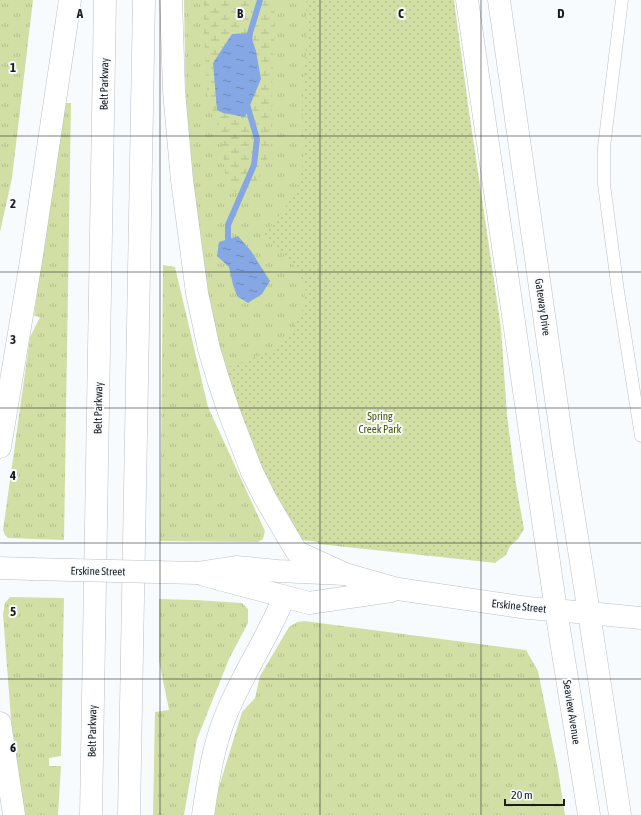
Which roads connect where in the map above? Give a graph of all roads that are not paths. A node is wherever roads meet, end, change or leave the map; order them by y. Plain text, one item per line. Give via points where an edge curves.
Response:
1 (70, 0) edge
2 (105, 0) edge
3 (144, 0) edge
4 (171, 0) edge
5 (467, 0) edge
6 (499, 0) edge
7 (622, 0) edge
8 (641, 436) edge
9 (0, 447) edge
10 (0, 568) edge
11 (196, 573) junction
12 (345, 574) junction
13 (398, 590) junction
14 (284, 597) junction
15 (556, 610) junction
16 (590, 613) junction
17 (641, 618) edge
18 (0, 724) edge
19 (14, 815) edge
20 (91, 815) edge
21 (129, 815) edge
22 (203, 815) edge
23 (589, 815) edge
24 (620, 815) edge

1 - 9 main road
2 - 20 main road, Belt Parkway
3 - 21 main road
4 - 12 main road via 174,91 182,180 197,293 228,412 252,472 297,552
5 - 15 main road
6 - 16 main road, Gateway Drive via 564,455
7 - 8 lane via 604,147 604,184
10 - 11 main road, Erskine Street, bridge
11 - 12 main road, Erskine Street via 236,567
11 - 14 main road, Erskine Street
12 - 13 main road, Erskine Street
13 - 14 main road, Erskine Street via 309,603
13 - 15 main road, Erskine Street
14 - 22 main road via 224,719 216,743
15 - 16 main road, Erskine Street
15 - 23 main road, Seaview Avenue
16 - 17 main road, Erskine Street
16 - 24 main road
18 - 19 main road

